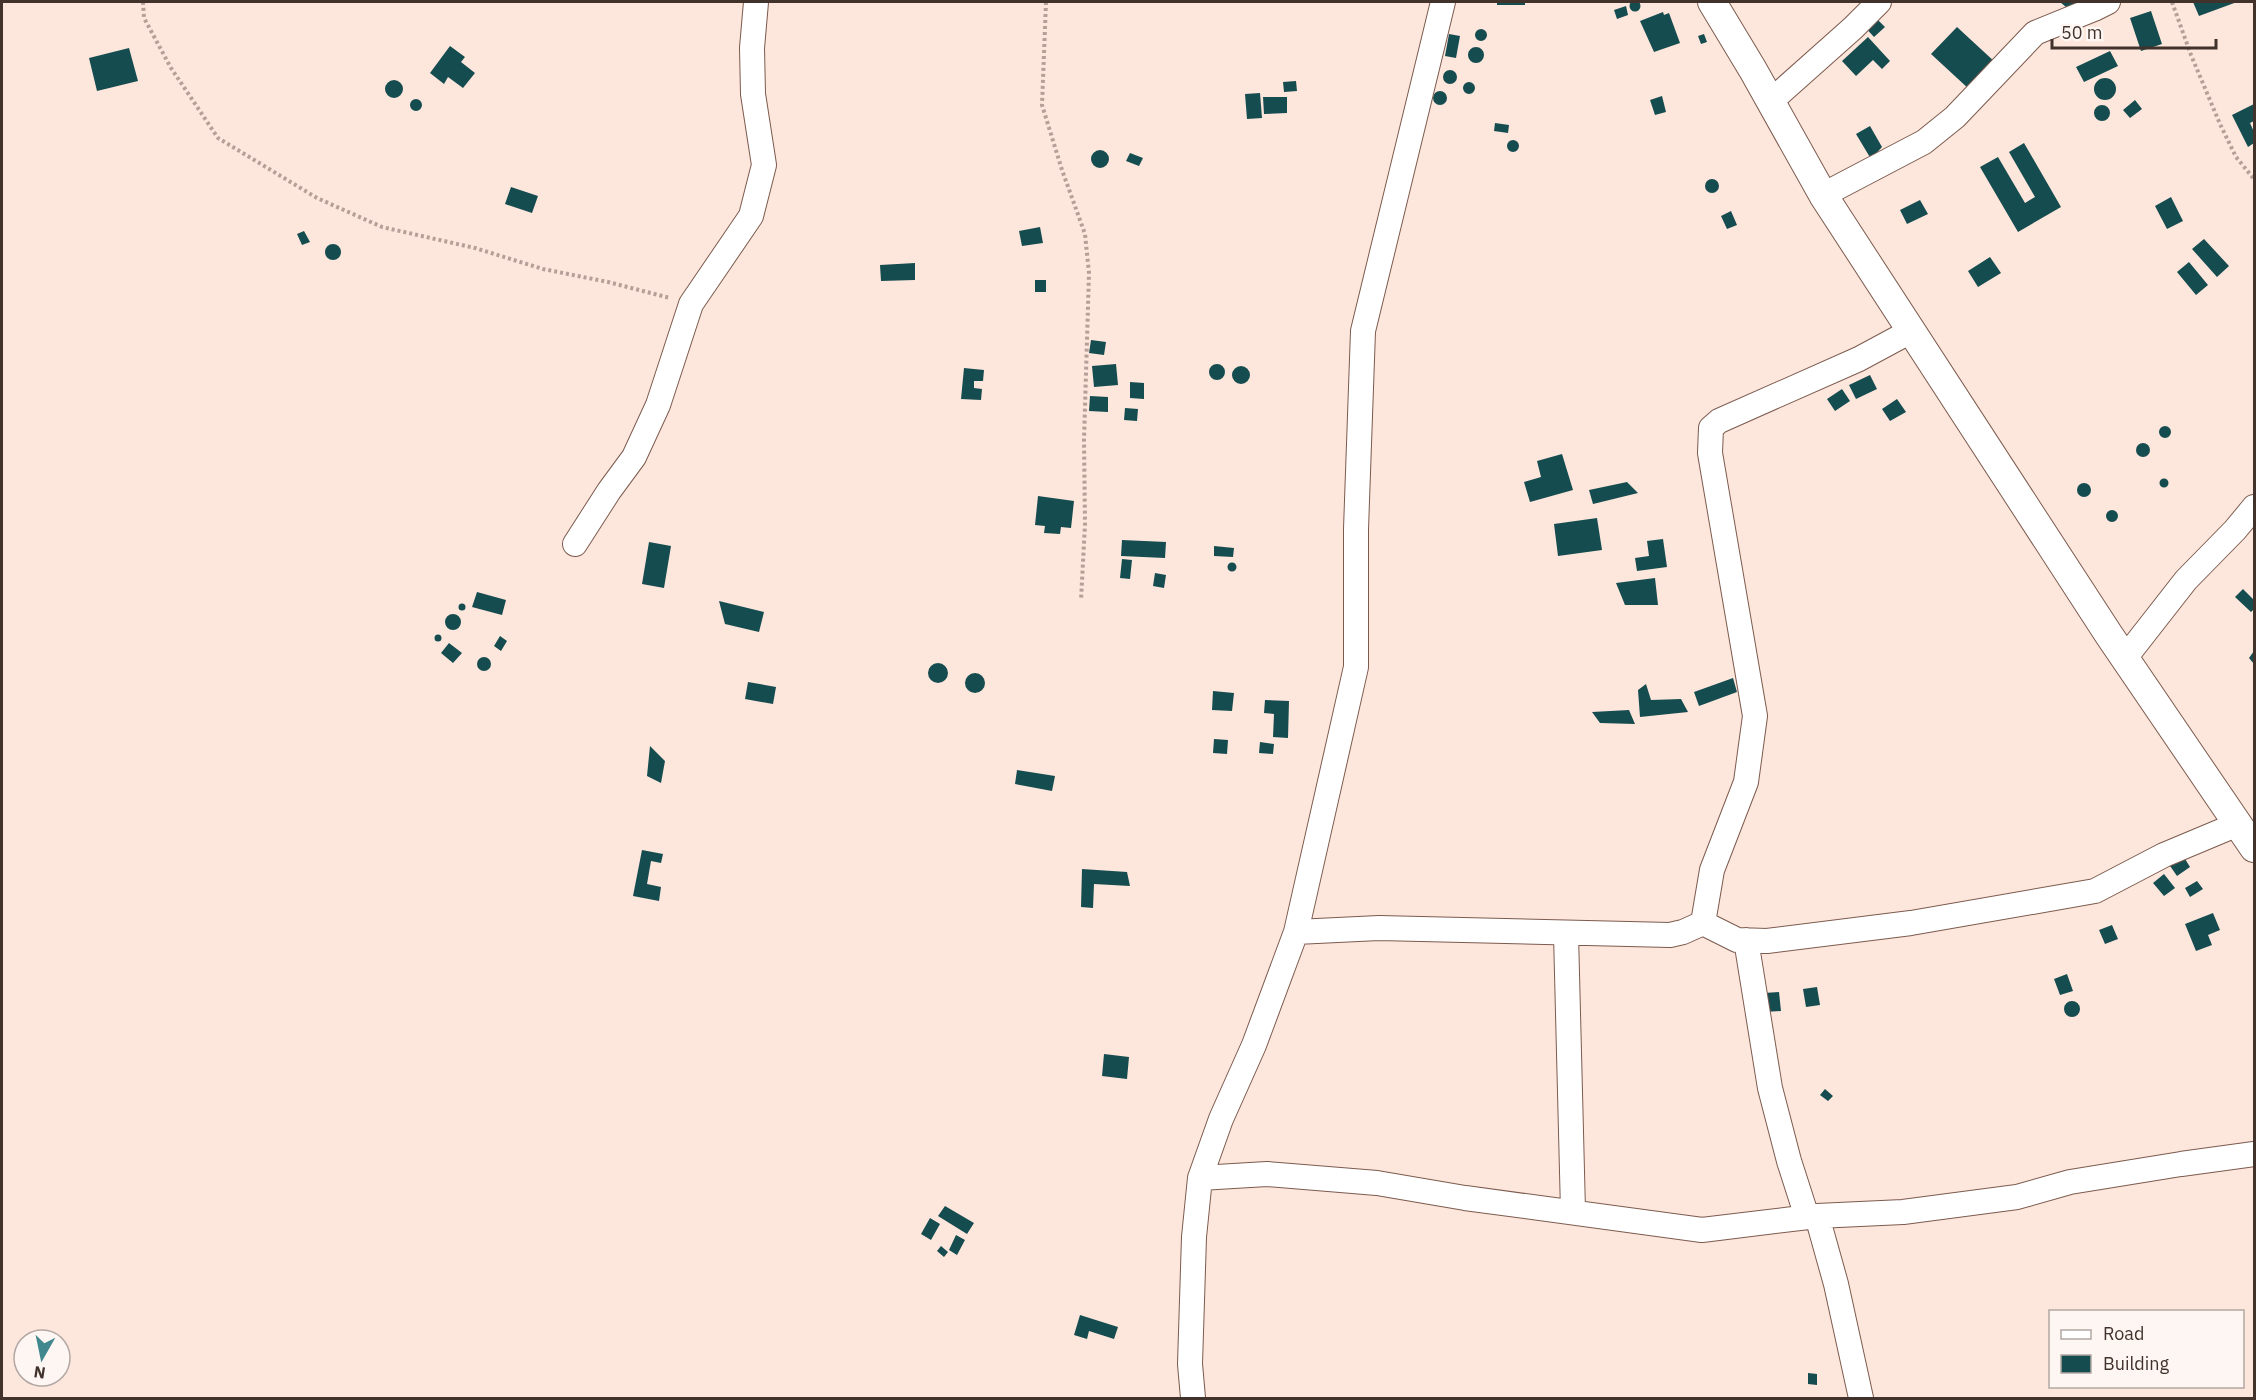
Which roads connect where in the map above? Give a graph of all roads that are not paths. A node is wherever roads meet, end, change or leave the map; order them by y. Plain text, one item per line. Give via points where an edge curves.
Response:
1 (756, 2) edge
2 (1443, 2) edge
3 (1712, 2) edge
4 (1879, 2) edge
5 (2108, 2) edge
6 (1771, 101) junction
7 (1823, 195) junction
8 (1911, 331) junction
9 (2254, 507) edge
10 (574, 544) dead end
11 (2125, 657) junction
12 (2238, 824) junction
13 (2254, 848) edge
14 (1703, 923) junction
15 (1296, 932) junction
16 (1566, 934) junction
17 (1746, 940) junction
18 (2254, 1154) edge
19 (1200, 1178) junction
20 (1573, 1211) junction
21 (1812, 1216) junction
22 (1193, 1398) edge
23 (1861, 1398) edge

1 - 10 street via 753,94 764,165 751,216 691,303 657,405 634,457
2 - 15 street via 1363,331 1356,667
3 - 6 street
4 - 6 street
5 - 7 street via 2035,33 1955,117 1924,142
6 - 7 street
7 - 8 street
8 - 11 street
8 - 14 street via 1711,428 1710,453 1755,716 1746,783 1712,870
9 - 11 street via 2186,580
11 - 12 street
12 - 13 street
12 - 17 street via 2164,855 2096,891 1911,923 1767,941
14 - 16 street via 1670,935
14 - 17 street via 1737,940
15 - 16 street via 1379,928
15 - 19 street
16 - 20 street
17 - 21 street via 1770,1088 1789,1161
18 - 21 street via 2070,1182 2017,1197 1903,1212
19 - 20 street via 1268,1174 1377,1183
19 - 22 street via 1190,1353
20 - 21 street via 1702,1230
21 - 23 street via 1836,1284

